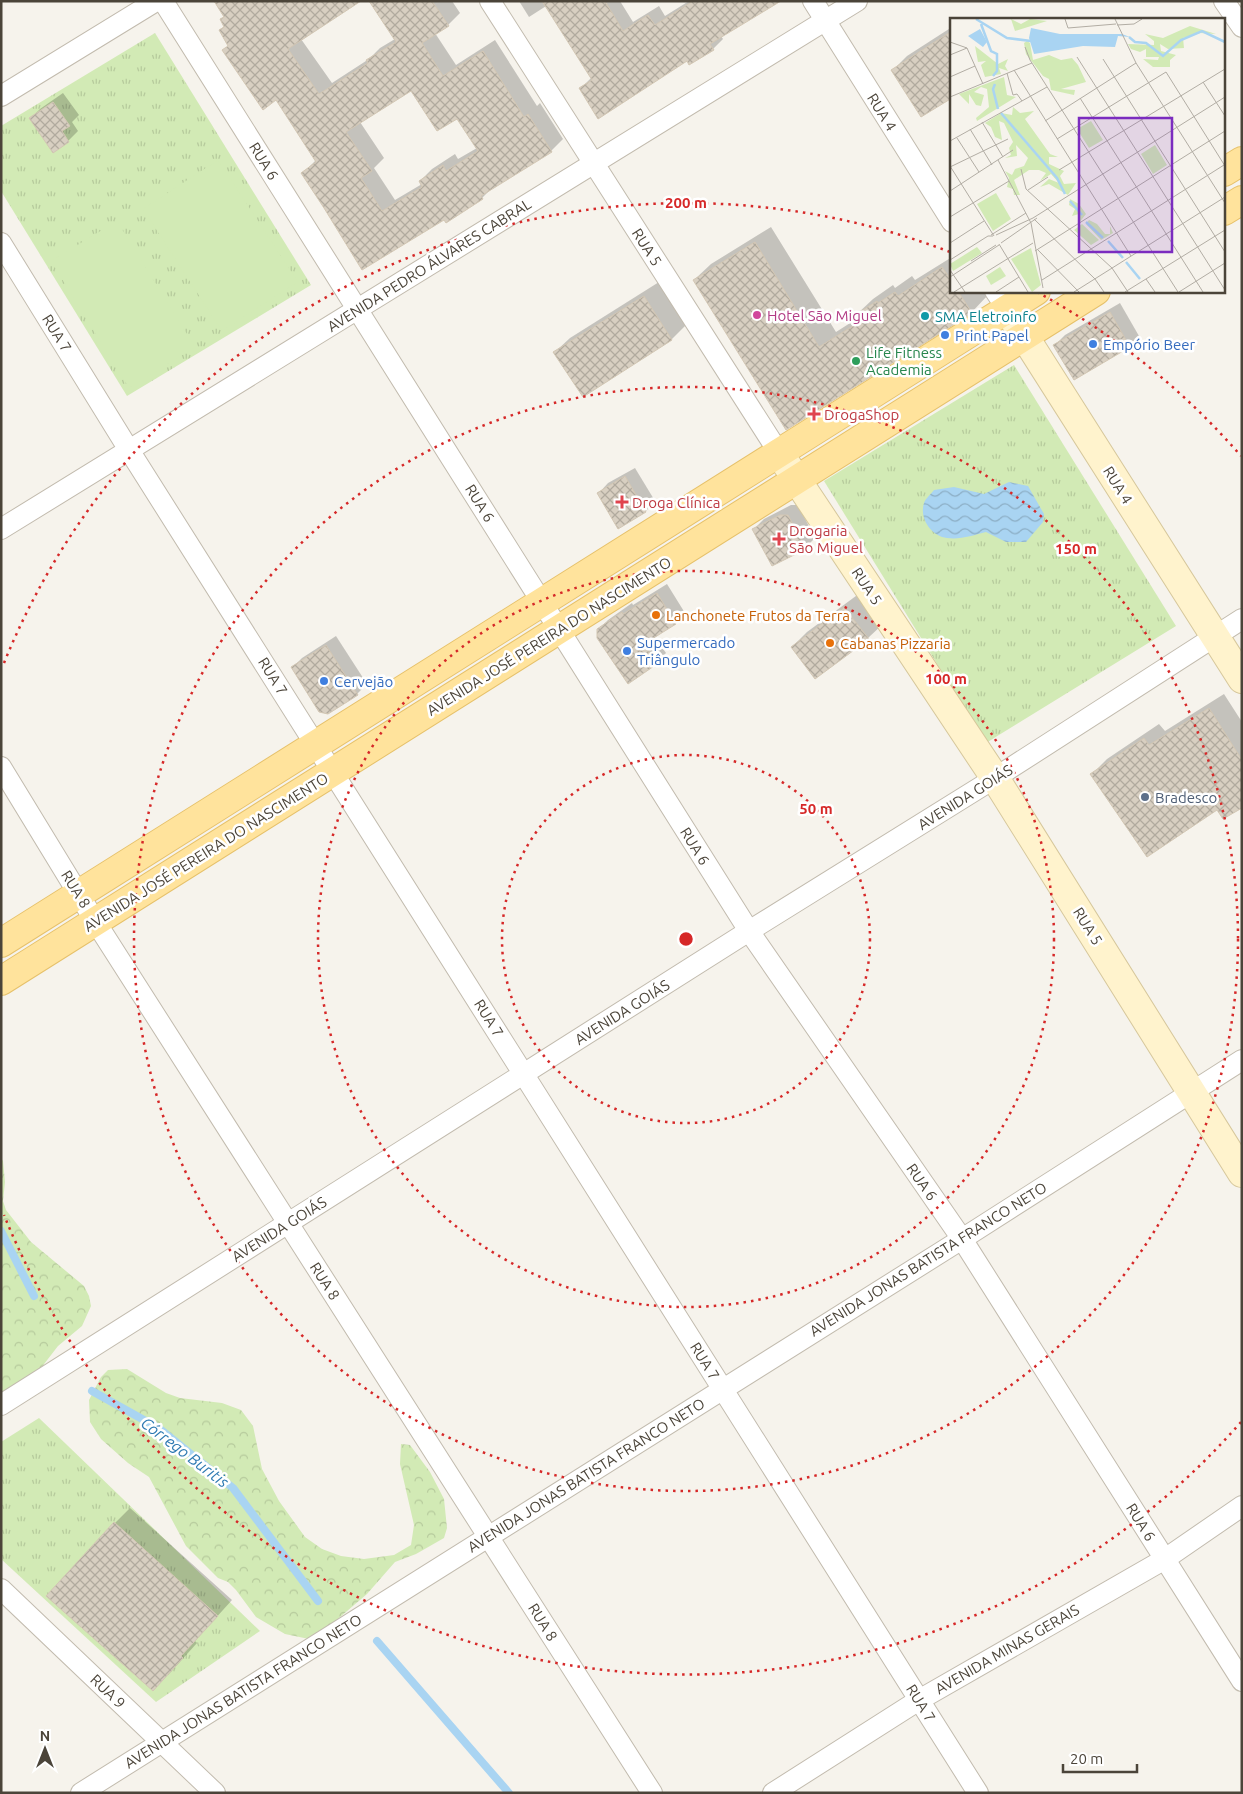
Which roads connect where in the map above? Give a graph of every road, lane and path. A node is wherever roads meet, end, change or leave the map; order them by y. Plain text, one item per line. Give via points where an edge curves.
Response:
1 (156, 1) edge
2 (163, 1) edge
3 (490, 1) edge
4 (813, 1) edge
5 (857, 1) edge
6 (1224, 1) edge
7 (825, 21) junction
8 (1242, 27) edge
9 (1, 96) edge
10 (1242, 161) edge
11 (594, 164) junction
12 (1226, 171) edge
13 (1242, 200) edge
14 (1226, 210) edge
15 (950, 219) edge
16 (1, 243) edge
17 (1032, 292) edge
18 (1094, 292) edge
19 (1001, 300) edge
20 (358, 310) junction
21 (1024, 336) junction
22 (129, 450) junction
23 (779, 453) junction
24 (796, 480) junction
25 (1, 529) edge
26 (542, 602) junction
27 (1242, 619) edge
28 (559, 630) junction
29 (1214, 636) junction
30 (1242, 679) edge
31 (316, 744) junction
32 (1, 768) edge
33 (333, 772) junction
34 (996, 778) junction
35 (79, 894) junction
36 (96, 921) junction
37 (749, 931) junction
38 (1, 943) edge
39 (1, 981) edge
40 (1242, 1060) edge
41 (524, 1074) junction
42 (1192, 1091) junction
43 (1242, 1173) edge
44 (288, 1223) junction
45 (962, 1239) junction
46 (723, 1389) junction
47 (1, 1405) edge
48 (1242, 1506) edge
49 (488, 1536) junction
50 (1165, 1559) junction
51 (1, 1589) edge
52 (1242, 1681) edge
53 (919, 1700) junction
54 (162, 1742) junction
55 (81, 1793) edge
56 (215, 1793) edge
57 (652, 1793) edge
58 (772, 1793) edge
59 (978, 1793) edge

1 - 9 street
2 - 20 street, RUA 6
3 - 11 street, RUA 5
4 - 7 street, RUA 4
5 - 7 street, AVENIDA PEDRO ÁLVARES CABRAL
6 - 8 street
7 - 11 street, AVENIDA PEDRO ÁLVARES CABRAL
7 - 15 street, RUA 4
10 - 12 main road
11 - 20 street, AVENIDA PEDRO ÁLVARES CABRAL
11 - 23 street, RUA 5
13 - 14 main road
16 - 22 street, RUA 7
17 - 19 main road
18 - 21 main road, AVENIDA JOSÉ PEREIRA DO NASCIMENTO
19 - 21 street, RUA 4
19 - 23 main road
20 - 22 street, AVENIDA PEDRO ÁLVARES CABRAL
20 - 26 street, RUA 6
21 - 24 main road, AVENIDA JOSÉ PEREIRA DO NASCIMENTO
21 - 29 street, RUA 4
22 - 25 street, AVENIDA PEDRO ÁLVARES CABRAL
22 - 31 street, RUA 7
23 - 24 street, RUA 5
23 - 26 main road
24 - 28 main road, AVENIDA JOSÉ PEREIRA DO NASCIMENTO
24 - 34 street, RUA 5
26 - 28 street, RUA 6
26 - 31 main road
27 - 29 street, AVENIDA GOIÁS
28 - 33 main road, AVENIDA JOSÉ PEREIRA DO NASCIMENTO
28 - 37 street, RUA 6
29 - 30 street, RUA 4
29 - 34 street, AVENIDA GOIÁS
31 - 33 street, RUA 7
31 - 35 main road
32 - 35 street, RUA 8
33 - 36 main road, AVENIDA JOSÉ PEREIRA DO NASCIMENTO
33 - 41 street, RUA 7
34 - 37 street, AVENIDA GOIÁS
34 - 42 street, RUA 5
35 - 36 street, RUA 8
35 - 38 main road
36 - 39 main road, AVENIDA JOSÉ PEREIRA DO NASCIMENTO
36 - 44 street, RUA 8
37 - 41 street, AVENIDA GOIÁS
37 - 45 street, RUA 6
40 - 42 street, AVENIDA JONAS BATISTA FRANCO NETO
41 - 44 street, AVENIDA GOIÁS
41 - 46 street, RUA 7
42 - 43 street, RUA 5
42 - 45 street, AVENIDA JONAS BATISTA FRANCO NETO
44 - 47 street, AVENIDA GOIÁS
44 - 49 street, RUA 8
45 - 46 street, AVENIDA JONAS BATISTA FRANCO NETO
45 - 50 street, RUA 6
46 - 49 street, AVENIDA JONAS BATISTA FRANCO NETO
46 - 53 street, RUA 7
48 - 50 street, AVENIDA MINAS GERAIS
49 - 54 street, AVENIDA JONAS BATISTA FRANCO NETO
49 - 57 street, RUA 8
50 - 52 street, RUA 6
50 - 53 street, AVENIDA MINAS GERAIS
51 - 54 street, RUA 9
53 - 58 street, AVENIDA MINAS GERAIS
53 - 59 street, RUA 7
54 - 55 street, AVENIDA JONAS BATISTA FRANCO NETO
54 - 56 street, RUA 9

